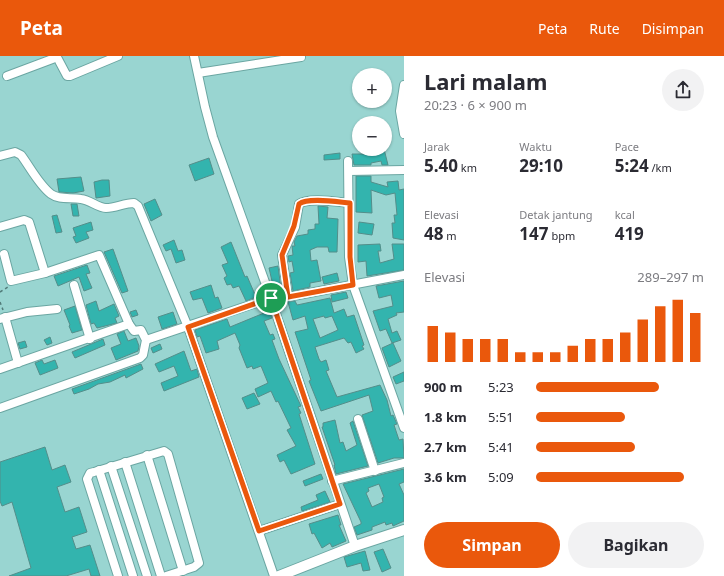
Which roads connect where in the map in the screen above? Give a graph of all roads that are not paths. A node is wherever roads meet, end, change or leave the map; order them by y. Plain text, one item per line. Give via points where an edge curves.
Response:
1 (115, 56) edge
2 (194, 56) edge
3 (301, 57) dead end
4 (198, 73) junction
5 (7, 76) dead end
6 (404, 86) edge
7 (404, 134) edge
8 (0, 156) edge
9 (348, 161) dead end
10 (404, 170) edge
11 (348, 171) junction
12 (350, 203) junction
13 (0, 227) edge
14 (4, 254) dead end
15 (45, 273) junction
16 (404, 276) edge
17 (74, 285) dead end
18 (353, 285) junction
19 (288, 297) junction
20 (271, 298) junction
21 (57, 309) dead end
22 (2, 318) edge
23 (129, 324) junction
24 (188, 327) junction
25 (90, 339) junction
26 (146, 340) junction
27 (18, 363) junction
28 (0, 369) edge
29 (0, 408) edge
30 (358, 419) dead end
31 (404, 428) edge
32 (147, 455) junction
33 (125, 462) junction
34 (404, 463) edge
35 (111, 466) junction
36 (99, 470) junction
37 (375, 471) junction
38 (332, 481) junction
39 (340, 504) junction
40 (404, 530) edge
41 (259, 531) junction
42 (355, 546) junction
43 (183, 571) junction
44 (118, 576) edge
45 (133, 576) edge
46 (147, 576) edge
47 (162, 576) edge
48 (166, 576) edge
49 (274, 576) edge
50 (279, 576) edge

1 - 5 street via 70,76 67,76 55,58
2 - 4 street
3 - 4 street
4 - 20 street via 213,137
6 - 7 street via 400,111
8 - 24 street via 14,152 21,154 47,190 56,198 91,201 104,208 134,203 138,206
9 - 11 street
10 - 11 street
11 - 12 street
12 - 18 street
12 - 19 street via 320,201 299,204 294,226 282,255
13 - 15 street via 24,220 29,222
14 - 15 street via 11,281
15 - 23 street via 99,255
16 - 18 street
17 - 25 street
18 - 19 street
18 - 31 street
19 - 20 street
20 - 24 street
20 - 38 street
21 - 22 street
22 - 27 street
23 - 25 street
23 - 26 street via 134,331 141,330
24 - 26 street
24 - 41 street
25 - 27 street
26 - 29 street via 145,352 140,358
27 - 28 street
30 - 37 street
32 - 33 street
32 - 43 street
32 - 43 street via 164,451 168,454 198,557 197,565
33 - 35 street
33 - 47 street
34 - 37 street
35 - 36 street
35 - 46 street
36 - 44 street via 90,473 87,479
36 - 45 street
37 - 38 street
38 - 39 street
39 - 41 street
39 - 42 street
40 - 42 main road
41 - 49 street
42 - 50 main road
43 - 48 street

